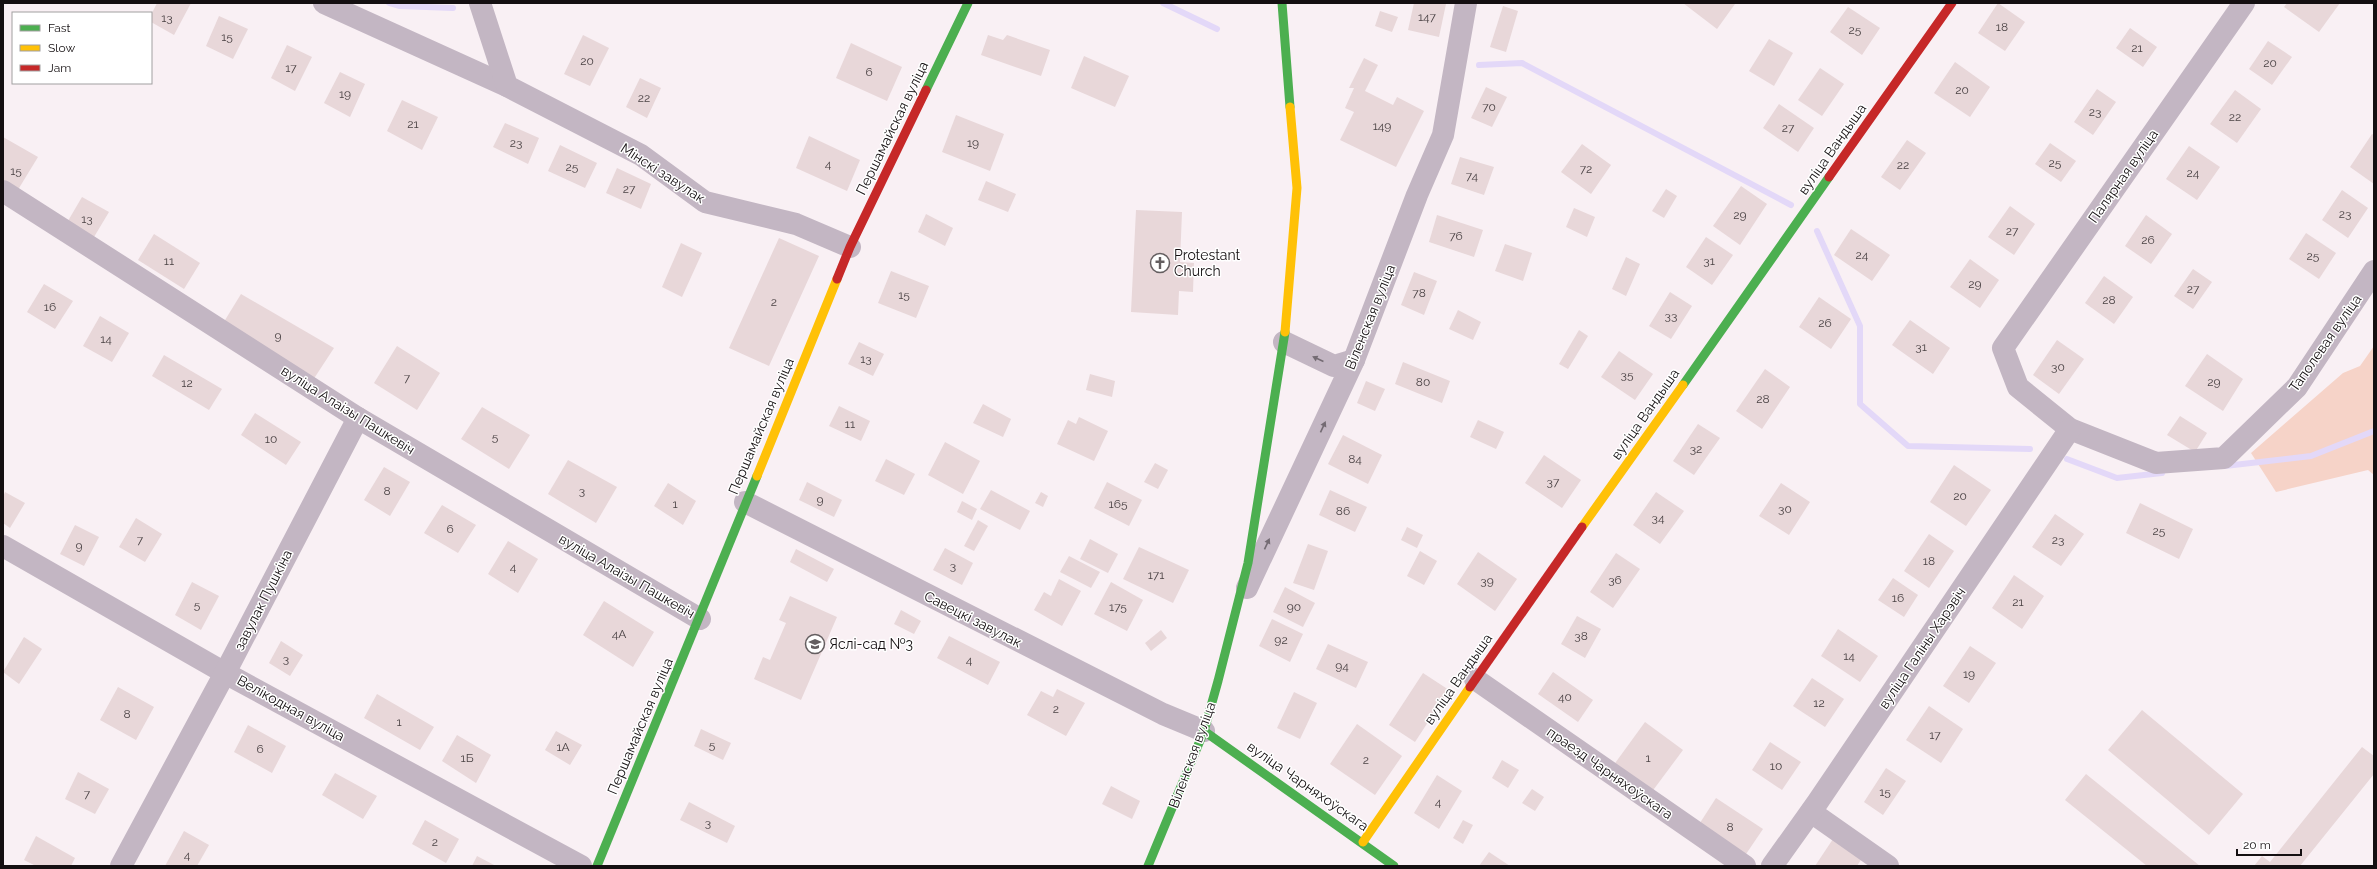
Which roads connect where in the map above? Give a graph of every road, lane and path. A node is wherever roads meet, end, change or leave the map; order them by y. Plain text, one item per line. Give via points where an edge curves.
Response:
1 (324, 3) edge
2 (480, 3) edge
3 (968, 3) edge
4 (1282, 3) edge
5 (1466, 3) edge
6 (1952, 3) edge
7 (2244, 3) edge
8 (507, 86) junction
9 (3, 191) edge
10 (850, 247) junction
11 (2374, 271) edge
12 (1284, 342) junction
13 (2003, 348) joint
14 (1354, 360) junction
15 (358, 418) junction
16 (2070, 429) junction
17 (745, 502) junction
18 (3, 546) edge
19 (1234, 618) junction
20 (700, 619) junction
21 (225, 672) junction
22 (1475, 679) junction
23 (1204, 731) junction
24 (1811, 812) junction
25 (1362, 842) junction
26 (121, 866) edge
27 (581, 866) edge
28 (597, 866) edge
29 (1148, 866) edge
30 (1394, 866) edge
31 (1745, 866) edge
32 (1772, 866) edge
33 (1888, 866) edge

1 - 8 street, Мінскі завулак
2 - 8 street
3 - 10 street, Першамайская вуліца
4 - 12 street, Віленская вуліца via 1296,188
5 - 14 street, Віленская вуліца via 1443,135 1417,195
6 - 22 street, вуліца Вандыша
7 - 13 street, Палярная вуліца
8 - 10 street, Мінскі завулак via 641,156 706,202 796,224
9 - 15 street, вуліца Алаізы Пашкевіч
10 - 17 street, Першамайская вуліца
11 - 16 street, Таполевая вуліца via 2297,387 2224,458 2156,463
14 -> 12 street via 1334,366
12 - 19 street, Віленская вуліца via 1248,563
13 - 16 street, Таполевая вуліца via 2018,387
19 -> 14 street, Віленская вуліца
15 - 20 street, вуліца Алаізы Пашкевіч
15 - 21 street, завулак Пушкіна
16 - 24 street, вуліца Галіны Харэвіч
17 - 20 street, Першамайская вуліца
17 - 23 street, Савецкі завулак via 1163,714
18 - 21 street, Велікодная вуліца
19 - 23 street, Віленская вуліца
20 - 28 street, Першамайская вуліца
21 - 26 street, завулак Пушкіна
21 - 27 street, Велікодная вуліца
22 - 25 street, вуліца Вандыша
22 - 31 street, праезд Чарняхоўскага
23 - 25 street, вуліца Чарняхоўскага
23 - 29 street, Віленская вуліца
24 - 32 street, вуліца Галіны Харэвіч
24 - 33 street
25 - 30 street, вуліца Чарняхоўскага

